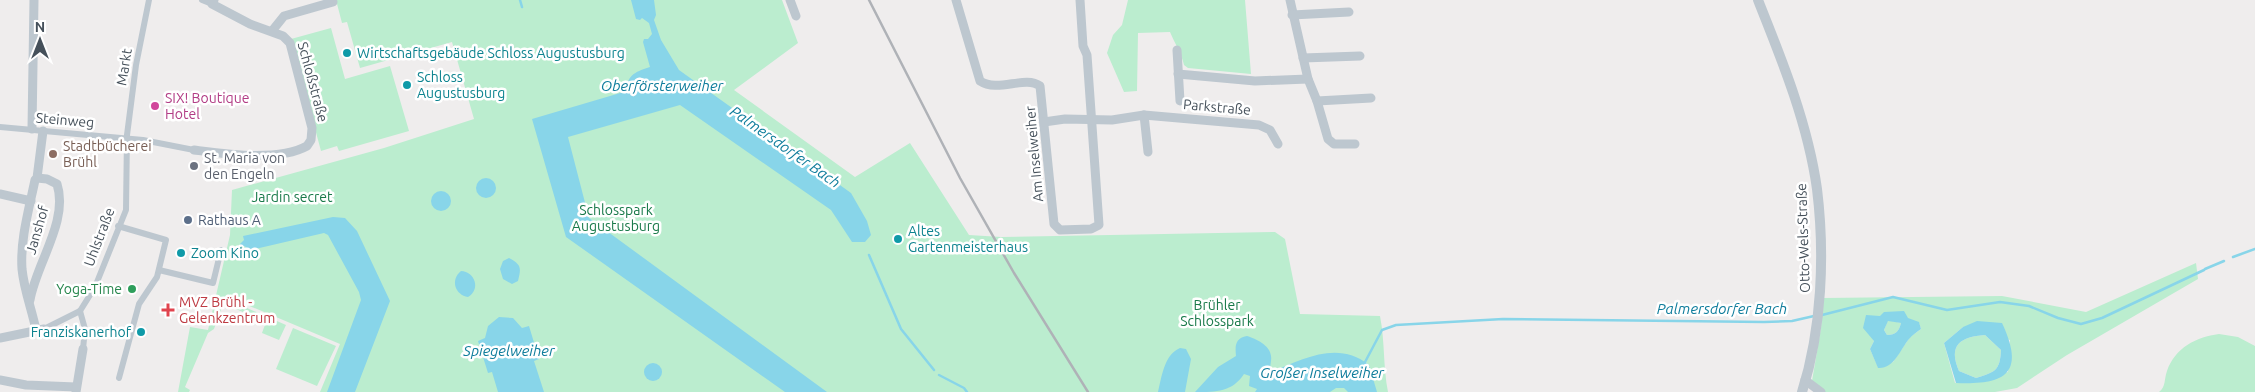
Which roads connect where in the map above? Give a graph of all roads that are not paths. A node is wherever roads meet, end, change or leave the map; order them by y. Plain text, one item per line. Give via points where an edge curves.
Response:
1 (34, 0) edge
2 (150, 0) edge
3 (202, 0) edge
4 (790, 0) edge
5 (956, 0) edge
6 (1080, 0) edge
7 (1290, 0) edge
8 (1758, 0) edge
9 (213, 2) edge
10 (334, 2) dead end
11 (1349, 12) dead end
12 (1292, 15) junction
13 (796, 16) dead end
14 (272, 31) junction
15 (1177, 50) dead end
16 (1360, 56) dead end
17 (1303, 58) junction
18 (1178, 74) junction
19 (1308, 79) junction
20 (1371, 98) dead end
21 (1180, 101) dead end
22 (1317, 101) junction
23 (1144, 115) junction
24 (1093, 119) junction
25 (1044, 122) junction
26 (0, 127) edge
27 (32, 129) junction
28 (43, 131) junction
29 (127, 138) junction
30 (1278, 144) dead end
31 (1356, 144) dead end
32 (194, 150) joint
33 (1148, 152) dead end
34 (37, 178) junction
35 (0, 194) edge
36 (31, 201) junction
37 (118, 226) junction
38 (221, 250) dead end
39 (159, 270) junction
40 (30, 302) junction
41 (80, 311) junction
42 (40, 329) junction
43 (0, 338) edge
44 (83, 348) joint
45 (119, 378) dead end
46 (0, 380) edge
47 (1805, 380) junction
48 (76, 390) edge
49 (1802, 392) edge
50 (1821, 392) edge

1 - 27 street
2 - 29 street, Markt via 136,65
3 - 9 street
4 - 13 street
5 - 25 street, Am Inselweiher via 980,81 992,86 1037,83 1042,90
6 - 24 street
7 - 12 street
8 - 47 street, Otto-Wels-Straße via 1792,90 1817,188 1817,325
9 - 14 street via 250,24
10 - 14 street via 284,16
11 - 12 street
12 - 17 street
14 - 32 street, Schloßstraße via 288,39 292,47 312,128 310,142 297,150 267,154
15 - 18 street
16 - 17 street
17 - 19 street
18 - 19 street via 1255,80
18 - 21 street
19 - 22 street
20 - 22 street
22 - 31 street via 1328,139 1334,144
23 - 24 street, Parkstraße
23 - 30 street, Parkstraße via 1259,125 1270,130
23 - 33 street
24 - 25 street, Parkstraße
24 - 25 street, Am Inselweiher via 1099,224 1091,230 1060,230 1054,224
26 - 27 street, Steinweg
27 - 28 street, Steinweg
28 - 29 street, Steinweg
28 - 34 street, Janshof
29 - 32 street, Schloßstraße
29 - 37 street, Uhlstraße via 126,210
34 - 36 street, Janshof
34 - 40 street, Janshof via 57,184 59,204 54,232 34,281
35 - 36 street
36 - 40 street, Janshof via 22,261 23,280
37 - 39 street via 166,240
37 - 41 street, Uhlstraße via 94,287
38 - 39 street via 213,283
39 - 45 street via 139,304
40 - 42 street, Janshof
41 - 42 street via 62,322
41 - 44 street via 85,329
42 - 43 street
44 - 48 street
46 - 48 street
47 - 49 street, Otto-Wels-Straße
47 - 50 street

